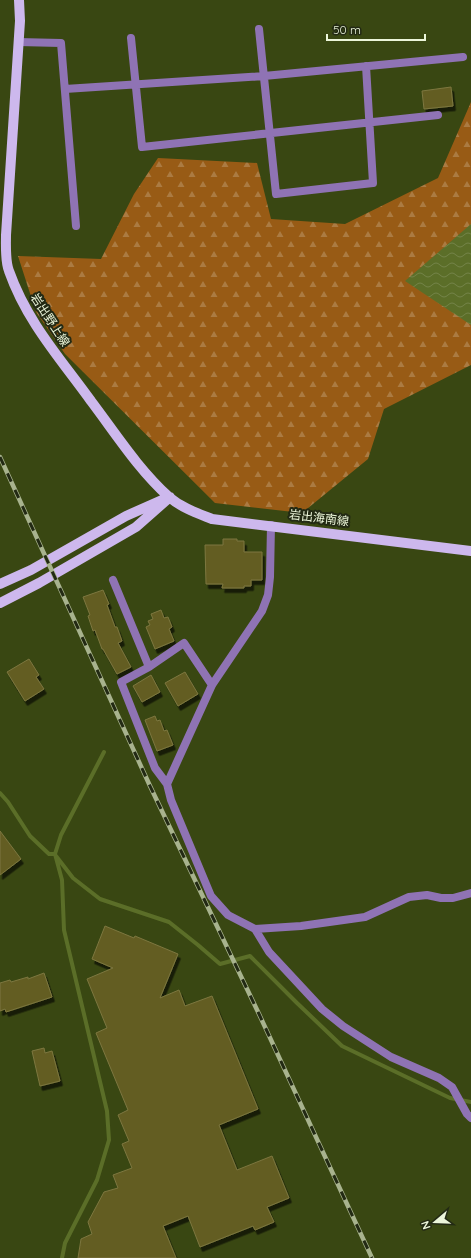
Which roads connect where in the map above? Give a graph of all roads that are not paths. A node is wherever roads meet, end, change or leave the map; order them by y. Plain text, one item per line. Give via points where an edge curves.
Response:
1 (19, 0) edge
2 (259, 29) dead end
3 (131, 38) dead end
4 (18, 42) junction
5 (463, 57) dead end
6 (366, 66) junction
7 (264, 76) junction
8 (135, 84) junction
9 (65, 89) junction
10 (438, 115) dead end
11 (370, 122) junction
12 (269, 133) junction
13 (76, 226) dead end
14 (170, 497) junction
15 (271, 525) junction
16 (471, 551) edge
17 (113, 580) dead end
18 (0, 584) edge
19 (0, 603) edge
20 (149, 667) junction
21 (212, 685) junction
22 (167, 784) junction
23 (471, 893) edge
24 (255, 929) junction
25 (471, 1118) edge

1 - 4 main road, 岩出野上線
2 - 7 street
3 - 8 street
4 - 9 street via 61,42
4 - 14 main road, 岩出野上線 via 6,235 8,269 22,304 42,336 128,452
5 - 6 street
6 - 7 street
6 - 11 street
7 - 8 street
7 - 12 street
8 - 9 street
8 - 12 street via 142,146
9 - 13 street
10 - 11 street
11 - 12 street
11 - 12 street via 373,183 276,194
14 - 15 main road, 岩出海南線 via 185,508 212,519
14 - 18 main road via 126,516 31,570
14 - 19 main road via 136,527
15 - 16 main road, 岩出海南線
15 - 21 street via 270,577 268,595 262,612
17 - 20 street
20 - 21 street via 184,643
20 - 22 street via 121,682 155,768
21 - 22 street
22 - 24 street via 170,800 211,896 228,915
23 - 24 street via 453,898 427,895 409,898 365,917 301,926
24 - 25 street via 269,952 322,1009 391,1057 452,1087

